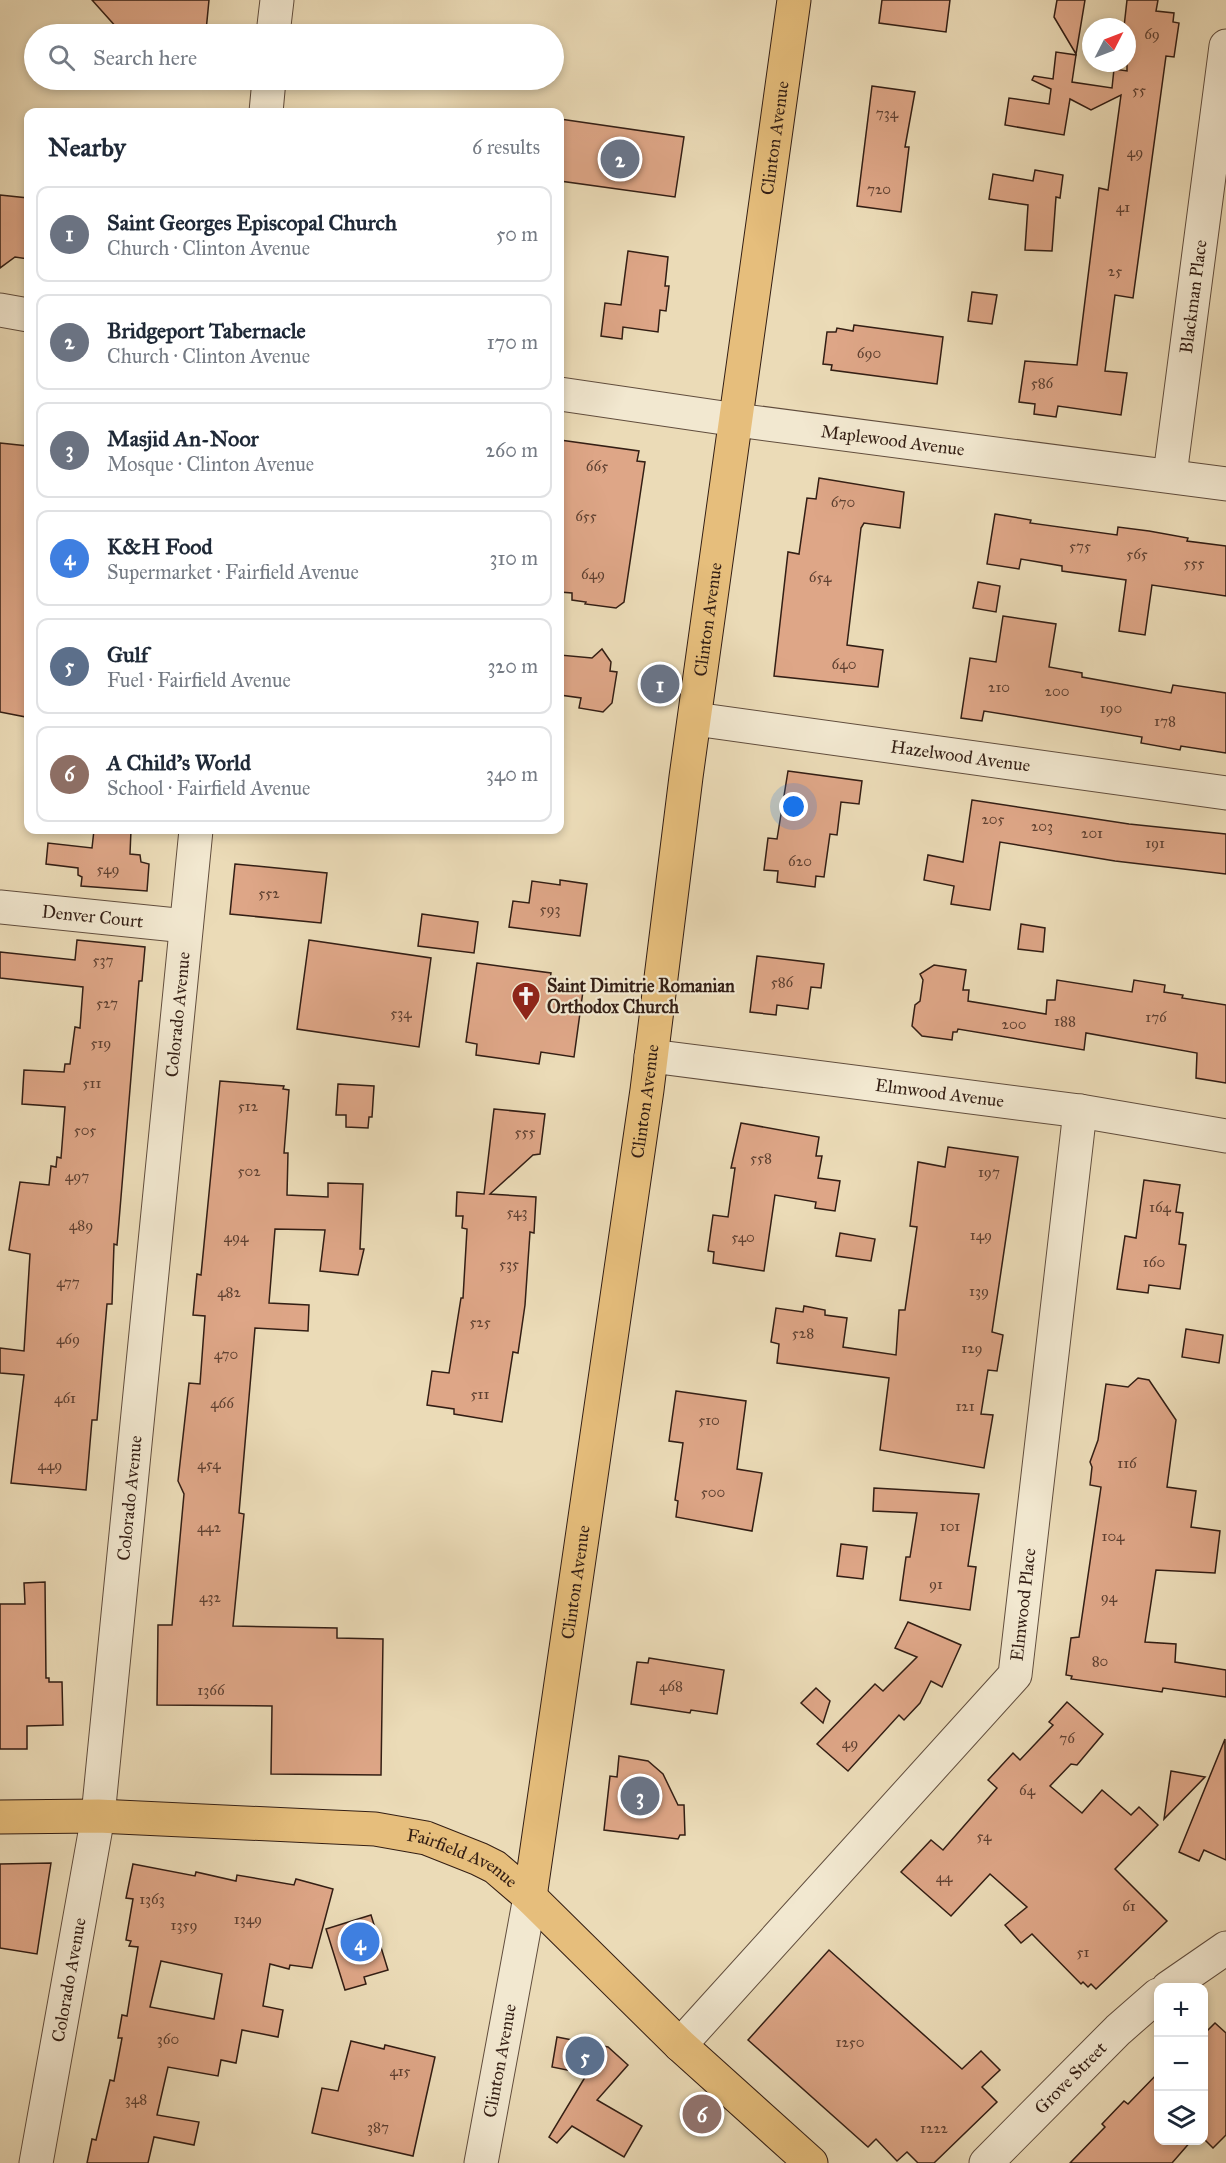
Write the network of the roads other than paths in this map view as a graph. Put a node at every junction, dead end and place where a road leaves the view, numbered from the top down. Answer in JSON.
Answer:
{"nodes":[{"id":1,"x":277,"y":0,"type":"edge"},
{"id":2,"x":795,"y":0,"type":"edge"},
{"id":3,"x":274,"y":24,"type":"edge"},
{"id":4,"x":1226,"y":46,"type":"edge"},
{"id":5,"x":268,"y":90,"type":"edge"},
{"id":6,"x":266,"y":108,"type":"edge"},
{"id":7,"x":0,"y":310,"type":"edge"},
{"id":8,"x":24,"y":314,"type":"edge"},
{"id":9,"x":564,"y":395,"type":"edge"},
{"id":10,"x":737,"y":420,"type":"junction"},
{"id":11,"x":1170,"y":475,"type":"junction"},
{"id":12,"x":1226,"y":484,"type":"edge"},
{"id":13,"x":695,"y":719,"type":"junction"},
{"id":14,"x":1226,"y":793,"type":"edge"},
{"id":15,"x":196,"y":834,"type":"edge"},
{"id":16,"x":0,"y":907,"type":"edge"},
{"id":17,"x":186,"y":926,"type":"junction"},
{"id":18,"x":651,"y":1056,"type":"junction"},
{"id":19,"x":1080,"y":1111,"type":"junction"},
{"id":20,"x":1226,"y":1136,"type":"edge"},
{"id":21,"x":98,"y":1816,"type":"junction"},
{"id":22,"x":0,"y":1817,"type":"edge"},
{"id":23,"x":530,"y":1897,"type":"junction"},
{"id":24,"x":1226,"y":1948,"type":"edge"},
{"id":25,"x":1175,"y":1983,"type":"edge"},
{"id":26,"x":1154,"y":1998,"type":"edge"},
{"id":27,"x":680,"y":2045,"type":"junction"},
{"id":28,"x":36,"y":2163,"type":"edge"},
{"id":29,"x":481,"y":2163,"type":"edge"},
{"id":30,"x":811,"y":2163,"type":"edge"},
{"id":31,"x":986,"y":2163,"type":"edge"}],
"edges":[{"from":1,"to":3,"type":"street"},
{"from":2,"to":10,"type":"main road","name":"Clinton Avenue"},
{"from":4,"to":11,"type":"street","name":"Blackman Place"},
{"from":5,"to":6,"type":"street"},
{"from":7,"to":8,"type":"street"},
{"from":9,"to":10,"type":"street","name":"Maplewood Avenue"},
{"from":10,"to":11,"type":"street","name":"Maplewood Avenue"},
{"from":10,"to":13,"type":"main road","name":"Clinton Avenue"},
{"from":11,"to":12,"type":"street","name":"Maplewood Avenue"},
{"from":13,"to":14,"type":"street","name":"Hazelwood Avenue"},
{"from":13,"to":18,"type":"main road","name":"Clinton Avenue"},
{"from":15,"to":17,"type":"street","name":"Colorado Avenue"},
{"from":16,"to":17,"type":"street","name":"Denver Court"},
{"from":17,"to":21,"type":"street","name":"Colorado Avenue"},
{"from":18,"to":19,"type":"street","name":"Elmwood Avenue"},
{"from":18,"to":23,"type":"main road","name":"Clinton Avenue"},
{"from":19,"to":20,"type":"street","name":"Elmwood Avenue"},
{"from":19,"to":27,"type":"street","name":"Elmwood Place"},
{"from":21,"to":22,"type":"main road","name":"Fairfield Avenue"},
{"from":21,"to":23,"type":"main road","name":"Fairfield Avenue"},
{"from":21,"to":28,"type":"street","name":"Colorado Avenue"},
{"from":23,"to":27,"type":"main road","name":"Fairfield Avenue"},
{"from":23,"to":29,"type":"street","name":"Clinton Avenue"},
{"from":24,"to":25,"type":"street"},
{"from":26,"to":31,"type":"street","name":"Grove Street"},
{"from":27,"to":30,"type":"main road","name":"Fairfield Avenue"}]}
